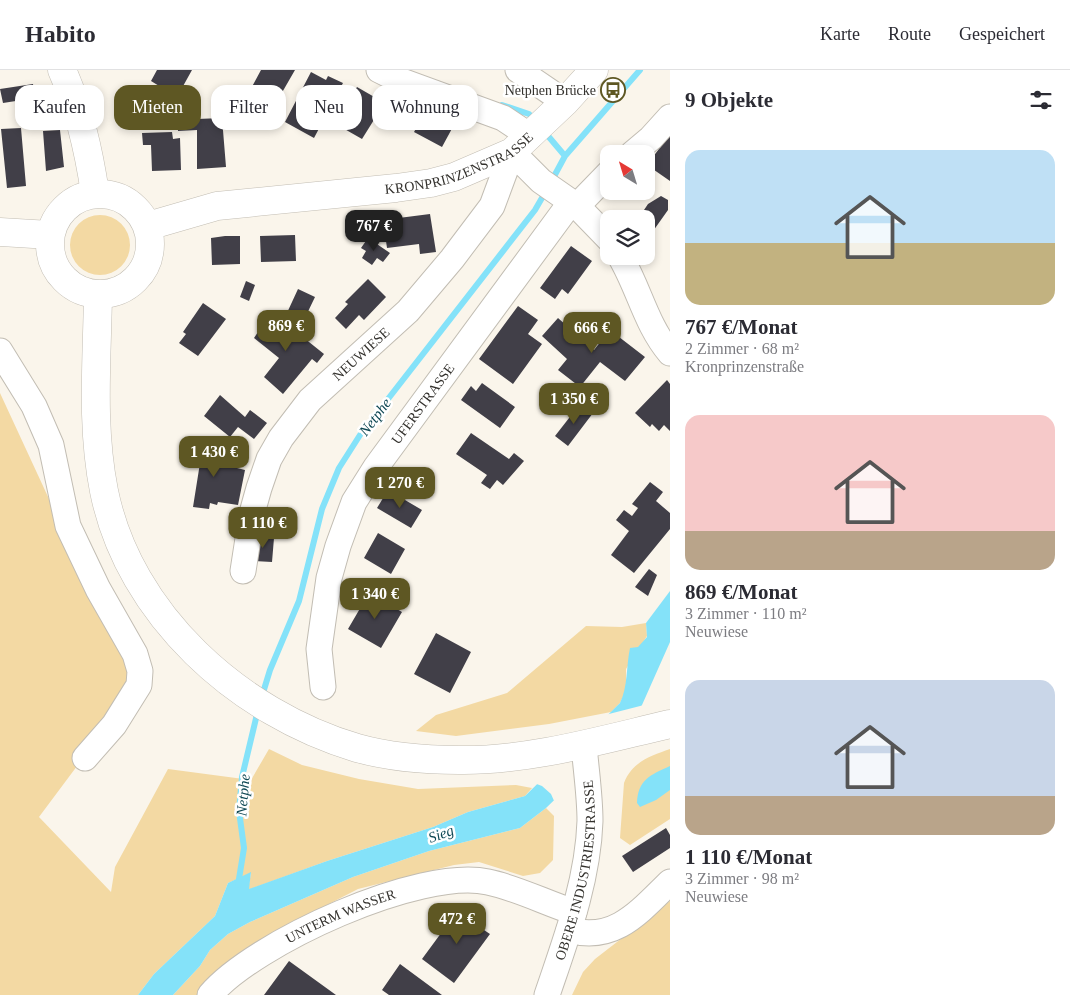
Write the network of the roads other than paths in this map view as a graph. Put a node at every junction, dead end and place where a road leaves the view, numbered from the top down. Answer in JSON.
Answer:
{"nodes":[{"id":1,"x":62,"y":70,"type":"edge"},
{"id":2,"x":379,"y":70,"type":"edge"},
{"id":3,"x":518,"y":70,"type":"edge"},
{"id":4,"x":594,"y":70,"type":"edge"},
{"id":5,"x":565,"y":102,"type":"junction"},
{"id":6,"x":670,"y":117,"type":"edge"},
{"id":7,"x":530,"y":135,"type":"junction"},
{"id":8,"x":643,"y":145,"type":"edge"},
{"id":9,"x":600,"y":177,"type":"edge"},
{"id":10,"x":95,"y":193,"type":"junction"},
{"id":11,"x":562,"y":196,"type":"junction"},
{"id":12,"x":148,"y":226,"type":"junction"},
{"id":13,"x":600,"y":231,"type":"edge"},
{"id":14,"x":0,"y":232,"type":"edge"},
{"id":15,"x":50,"y":235,"type":"junction"},
{"id":16,"x":624,"y":265,"type":"edge"},
{"id":17,"x":98,"y":295,"type":"junction"},
{"id":18,"x":0,"y":351,"type":"edge"},
{"id":19,"x":670,"y":353,"type":"edge"},
{"id":20,"x":243,"y":571,"type":"dead end"},
{"id":21,"x":323,"y":687,"type":"dead end"},
{"id":22,"x":670,"y":724,"type":"edge"},
{"id":23,"x":584,"y":745,"type":"junction"},
{"id":24,"x":85,"y":758,"type":"dead end"},
{"id":25,"x":670,"y":882,"type":"edge"},
{"id":26,"x":572,"y":921,"type":"junction"},
{"id":27,"x":210,"y":995,"type":"edge"},
{"id":28,"x":547,"y":995,"type":"edge"}],
"edges":[{"from":1,"to":10,"type":"main road"},
{"from":2,"to":7,"type":"street"},
{"from":3,"to":5,"type":"street"},
{"from":4,"to":5,"type":"main road","name":"KRONPRINZENSTRASSE"},
{"from":5,"to":7,"type":"main road","name":"KRONPRINZENSTRASSE"},
{"from":6,"to":8,"type":"street"},
{"from":7,"to":11,"type":"street"},
{"from":7,"to":12,"type":"main road","name":"KRONPRINZENSTRASSE"},
{"from":7,"to":20,"type":"street","name":"NEUWIESE"},
{"from":9,"to":11,"type":"street","name":"UFERSTRASSE"},
{"from":10,"to":12,"type":"main road"},
{"from":10,"to":15,"type":"main road"},
{"from":11,"to":13,"type":"street"},
{"from":11,"to":21,"type":"street","name":"UFERSTRASSE"},
{"from":12,"to":17,"type":"main road"},
{"from":14,"to":15,"type":"main road"},
{"from":15,"to":17,"type":"main road"},
{"from":16,"to":19,"type":"street"},
{"from":17,"to":23,"type":"main road"},
{"from":18,"to":24,"type":"street"},
{"from":22,"to":23,"type":"main road"},
{"from":23,"to":26,"type":"street","name":"OBERE INDUSTRIESTRASSE"},
{"from":25,"to":26,"type":"street","name":"UNTERM WASSER"},
{"from":26,"to":27,"type":"street","name":"UNTERM WASSER"},
{"from":26,"to":28,"type":"street","name":"OBERE INDUSTRIESTRASSE"}]}
